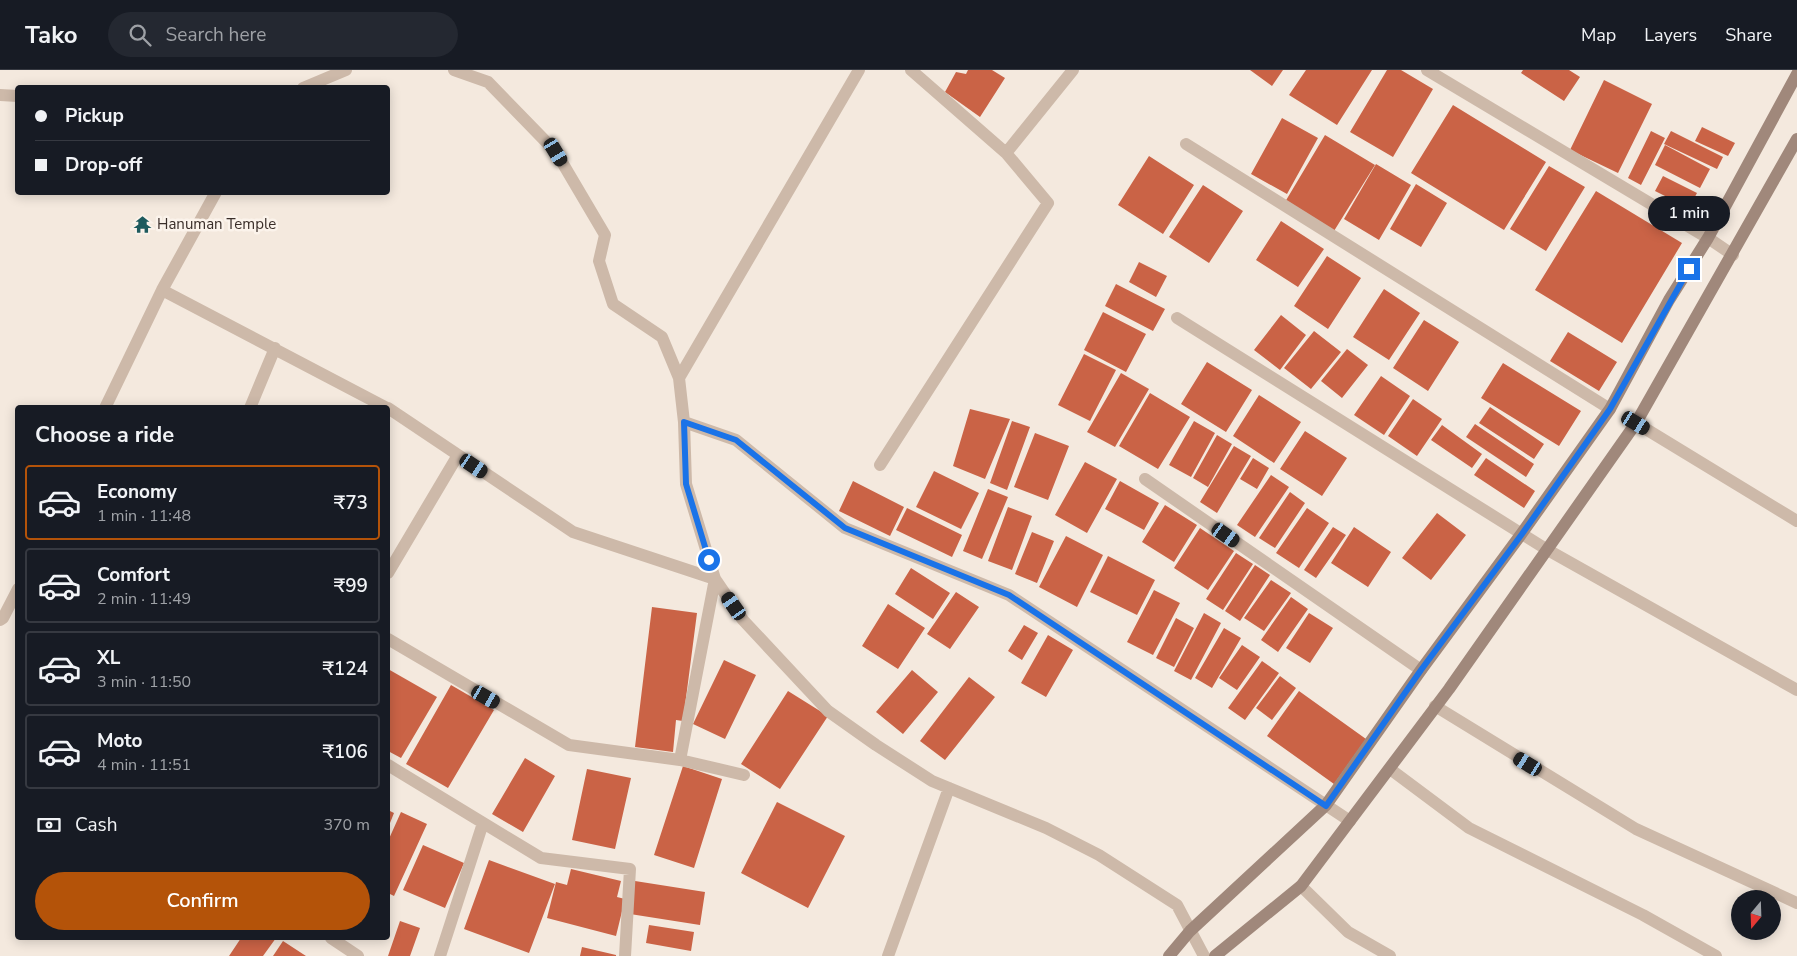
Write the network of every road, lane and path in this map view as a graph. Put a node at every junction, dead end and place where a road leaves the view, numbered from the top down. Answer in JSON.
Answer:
{"nodes":[{"id":1,"x":346,"y":70,"type":"edge"},
{"id":2,"x":454,"y":70,"type":"edge"},
{"id":3,"x":858,"y":70,"type":"edge"},
{"id":4,"x":911,"y":70,"type":"edge"},
{"id":5,"x":1073,"y":70,"type":"edge"},
{"id":6,"x":1426,"y":70,"type":"edge"},
{"id":7,"x":1797,"y":74,"type":"edge"},
{"id":8,"x":310,"y":85,"type":"edge"},
{"id":9,"x":0,"y":95,"type":"edge"},
{"id":10,"x":15,"y":96,"type":"edge"},
{"id":11,"x":1797,"y":139,"type":"edge"},
{"id":12,"x":1186,"y":144,"type":"dead end"},
{"id":13,"x":1006,"y":153,"type":"junction"},
{"id":14,"x":214,"y":195,"type":"edge"},
{"id":15,"x":1708,"y":238,"type":"junction"},
{"id":16,"x":1733,"y":255,"type":"junction"},
{"id":17,"x":162,"y":290,"type":"junction"},
{"id":18,"x":1177,"y":318,"type":"dead end"},
{"id":19,"x":274,"y":348,"type":"junction"},
{"id":20,"x":679,"y":378,"type":"junction"},
{"id":21,"x":106,"y":405,"type":"edge"},
{"id":22,"x":251,"y":405,"type":"edge"},
{"id":23,"x":381,"y":405,"type":"edge"},
{"id":24,"x":1610,"y":409,"type":"junction"},
{"id":25,"x":390,"y":410,"type":"edge"},
{"id":26,"x":684,"y":422,"type":"junction"},
{"id":27,"x":1636,"y":423,"type":"junction"},
{"id":28,"x":458,"y":455,"type":"junction"},
{"id":29,"x":880,"y":465,"type":"dead end"},
{"id":30,"x":1145,"y":479,"type":"dead end"},
{"id":31,"x":1797,"y":521,"type":"edge"},
{"id":32,"x":1522,"y":534,"type":"junction"},
{"id":33,"x":1546,"y":549,"type":"junction"},
{"id":34,"x":390,"y":570,"type":"edge"},
{"id":35,"x":715,"y":579,"type":"junction"},
{"id":36,"x":15,"y":595,"type":"edge"},
{"id":37,"x":0,"y":620,"type":"edge"},
{"id":38,"x":390,"y":640,"type":"edge"},
{"id":39,"x":1421,"y":670,"type":"junction"},
{"id":40,"x":1797,"y":690,"type":"edge"},
{"id":41,"x":1435,"y":706,"type":"junction"},
{"id":42,"x":680,"y":760,"type":"junction"},
{"id":43,"x":390,"y":766,"type":"edge"},
{"id":44,"x":1390,"y":769,"type":"junction"},
{"id":45,"x":744,"y":775,"type":"dead end"},
{"id":46,"x":949,"y":788,"type":"junction"},
{"id":47,"x":1326,"y":806,"type":"junction"},
{"id":48,"x":1350,"y":822,"type":"junction"},
{"id":49,"x":483,"y":823,"type":"junction"},
{"id":50,"x":1301,"y":886,"type":"junction"},
{"id":51,"x":1797,"y":903,"type":"edge"},
{"id":52,"x":1190,"y":931,"type":"junction"},
{"id":53,"x":334,"y":940,"type":"edge"},
{"id":54,"x":358,"y":956,"type":"edge"},
{"id":55,"x":440,"y":956,"type":"edge"},
{"id":56,"x":625,"y":956,"type":"edge"},
{"id":57,"x":888,"y":956,"type":"edge"},
{"id":58,"x":1169,"y":956,"type":"edge"},
{"id":59,"x":1204,"y":956,"type":"edge"},
{"id":60,"x":1215,"y":956,"type":"edge"},
{"id":61,"x":1390,"y":956,"type":"edge"},
{"id":62,"x":1716,"y":956,"type":"edge"}],
"edges":[{"from":1,"to":8,"type":"street"},
{"from":2,"to":20,"type":"street"},
{"from":3,"to":20,"type":"street"},
{"from":4,"to":13,"type":"street"},
{"from":5,"to":13,"type":"street"},
{"from":6,"to":15,"type":"street"},
{"from":7,"to":15,"type":"main road"},
{"from":9,"to":10,"type":"street"},
{"from":11,"to":16,"type":"main road"},
{"from":12,"to":24,"type":"street"},
{"from":13,"to":29,"type":"street"},
{"from":14,"to":17,"type":"street"},
{"from":15,"to":16,"type":"street"},
{"from":15,"to":24,"type":"main road"},
{"from":16,"to":27,"type":"main road"},
{"from":17,"to":19,"type":"street"},
{"from":17,"to":21,"type":"street"},
{"from":18,"to":32,"type":"street"},
{"from":19,"to":22,"type":"street"},
{"from":19,"to":23,"type":"street"},
{"from":20,"to":26,"type":"street"},
{"from":24,"to":32,"type":"main road"},
{"from":25,"to":28,"type":"street"},
{"from":26,"to":35,"type":"street"},
{"from":26,"to":47,"type":"street"},
{"from":27,"to":31,"type":"street"},
{"from":27,"to":33,"type":"main road"},
{"from":28,"to":34,"type":"street"},
{"from":28,"to":35,"type":"street"},
{"from":30,"to":39,"type":"street"},
{"from":32,"to":33,"type":"street"},
{"from":32,"to":39,"type":"main road"},
{"from":33,"to":40,"type":"street"},
{"from":33,"to":41,"type":"main road"},
{"from":35,"to":42,"type":"street"},
{"from":35,"to":46,"type":"street"},
{"from":36,"to":37,"type":"street"},
{"from":38,"to":42,"type":"street"},
{"from":39,"to":47,"type":"main road"},
{"from":41,"to":44,"type":"main road"},
{"from":41,"to":51,"type":"street"},
{"from":42,"to":45,"type":"street"},
{"from":43,"to":49,"type":"street"},
{"from":44,"to":48,"type":"main road"},
{"from":44,"to":62,"type":"street"},
{"from":46,"to":52,"type":"street"},
{"from":46,"to":57,"type":"street"},
{"from":47,"to":48,"type":"street"},
{"from":47,"to":52,"type":"main road"},
{"from":48,"to":50,"type":"main road"},
{"from":49,"to":55,"type":"street"},
{"from":49,"to":56,"type":"street"},
{"from":50,"to":60,"type":"main road"},
{"from":50,"to":61,"type":"street"},
{"from":52,"to":58,"type":"main road"},
{"from":52,"to":59,"type":"street"},
{"from":53,"to":54,"type":"street"}]}
